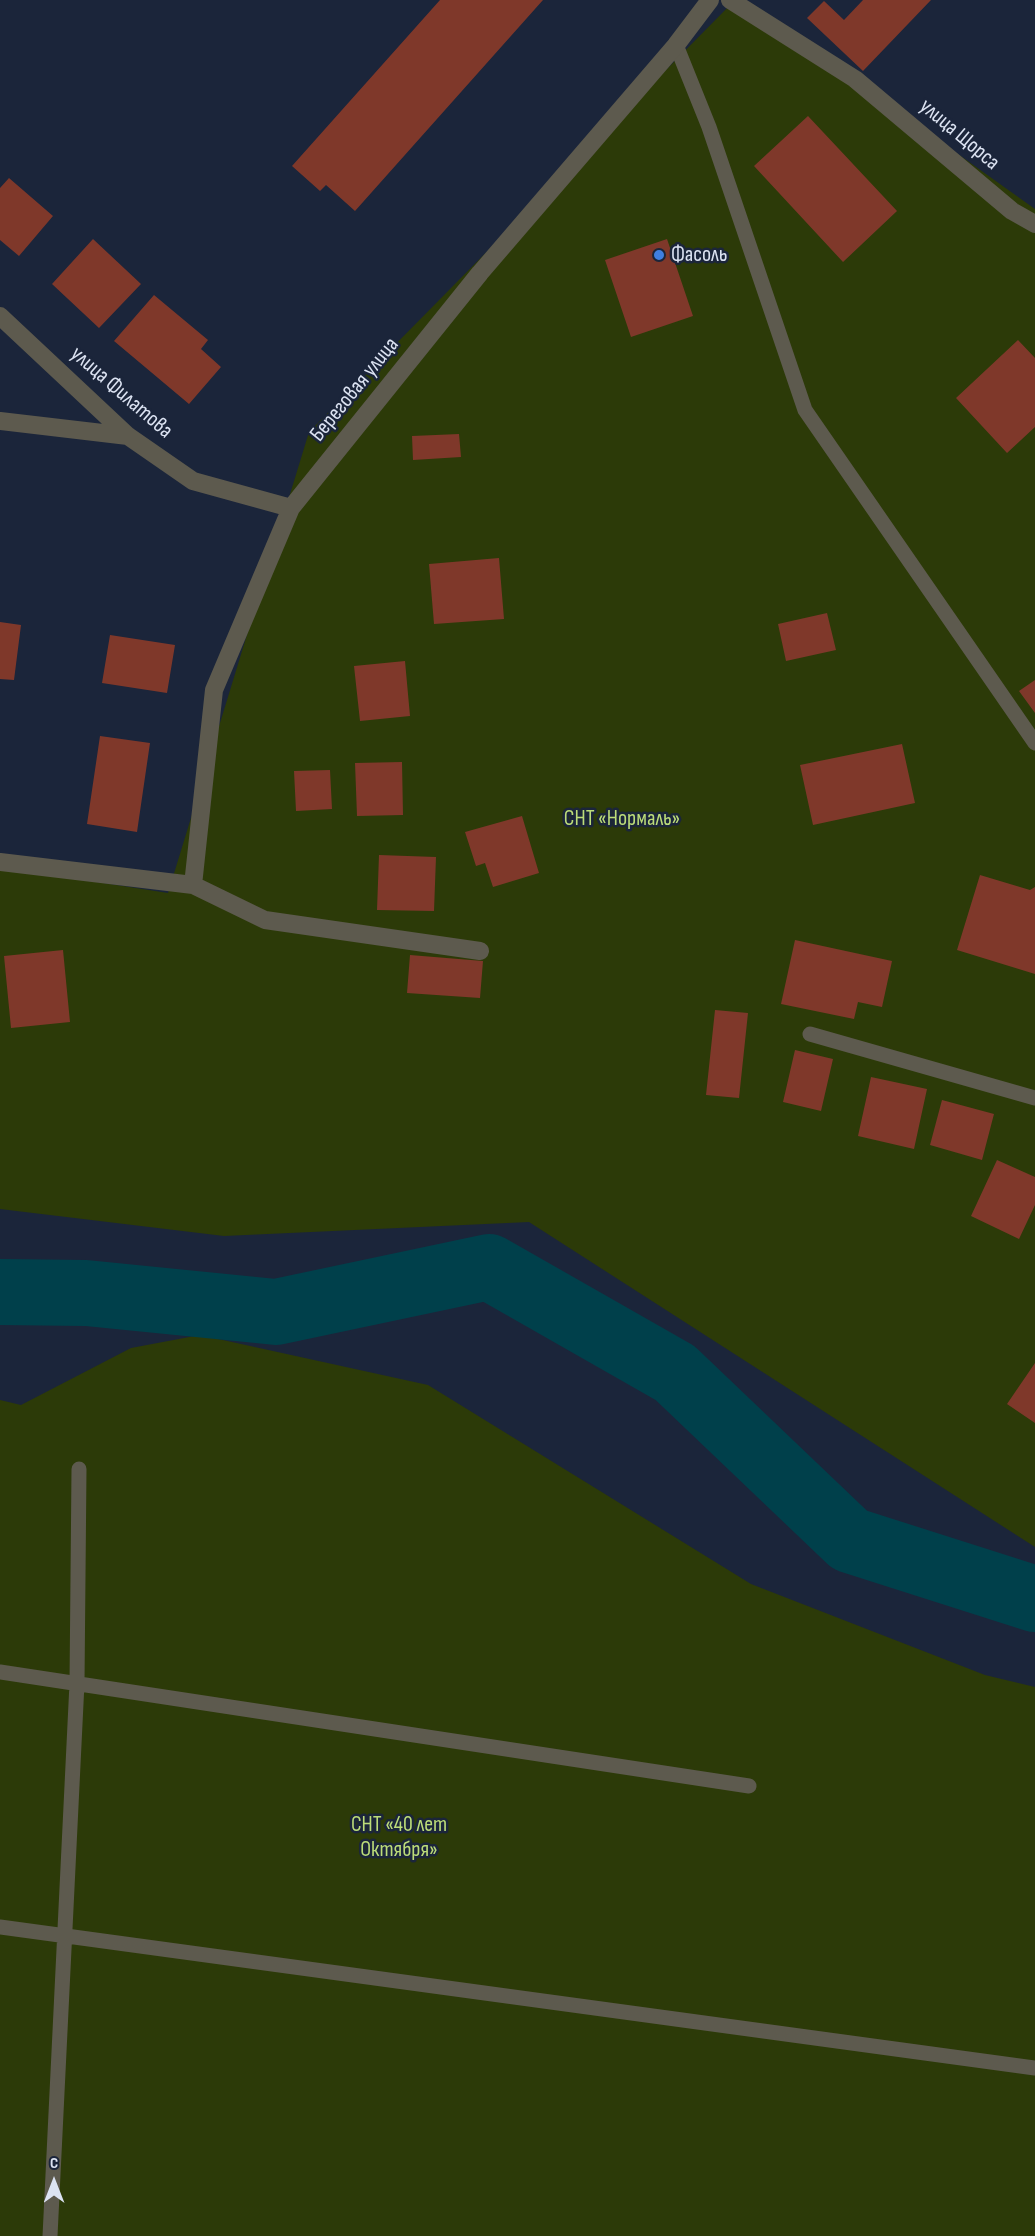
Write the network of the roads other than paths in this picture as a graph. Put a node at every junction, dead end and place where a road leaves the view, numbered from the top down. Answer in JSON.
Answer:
{"nodes":[{"id":1,"x":710,"y":0,"type":"edge"},
{"id":2,"x":730,"y":0,"type":"edge"},
{"id":3,"x":676,"y":45,"type":"junction"},
{"id":4,"x":1035,"y":224,"type":"edge"},
{"id":5,"x":0,"y":316,"type":"edge"},
{"id":6,"x":0,"y":420,"type":"edge"},
{"id":7,"x":128,"y":436,"type":"junction"},
{"id":8,"x":291,"y":508,"type":"junction"},
{"id":9,"x":1035,"y":743,"type":"edge"},
{"id":10,"x":0,"y":862,"type":"edge"},
{"id":11,"x":193,"y":885,"type":"junction"},
{"id":12,"x":480,"y":951,"type":"dead end"},
{"id":13,"x":810,"y":1034,"type":"dead end"},
{"id":14,"x":1035,"y":1098,"type":"edge"},
{"id":15,"x":79,"y":1469,"type":"dead end"},
{"id":16,"x":0,"y":1672,"type":"edge"},
{"id":17,"x":77,"y":1683,"type":"junction"},
{"id":18,"x":749,"y":1786,"type":"dead end"},
{"id":19,"x":0,"y":1927,"type":"edge"},
{"id":20,"x":66,"y":1935,"type":"junction"},
{"id":21,"x":1035,"y":2068,"type":"edge"},
{"id":22,"x":50,"y":2236,"type":"edge"}],
"edges":[{"from":1,"to":3,"type":"street","name":"Береговая улица"},
{"from":2,"to":4,"type":"street","name":"улица Щорса"},
{"from":3,"to":8,"type":"street","name":"Береговая улица"},
{"from":3,"to":9,"type":"lane"},
{"from":5,"to":7,"type":"street","name":"улица Филатова"},
{"from":6,"to":7,"type":"street"},
{"from":7,"to":8,"type":"street","name":"улица Филатова"},
{"from":8,"to":11,"type":"street","name":"Береговая улица"},
{"from":10,"to":11,"type":"street"},
{"from":11,"to":12,"type":"street"},
{"from":13,"to":14,"type":"lane"},
{"from":15,"to":17,"type":"lane"},
{"from":16,"to":17,"type":"lane"},
{"from":17,"to":18,"type":"lane"},
{"from":17,"to":20,"type":"lane"},
{"from":19,"to":20,"type":"lane"},
{"from":20,"to":21,"type":"lane"},
{"from":20,"to":22,"type":"lane"}]}
